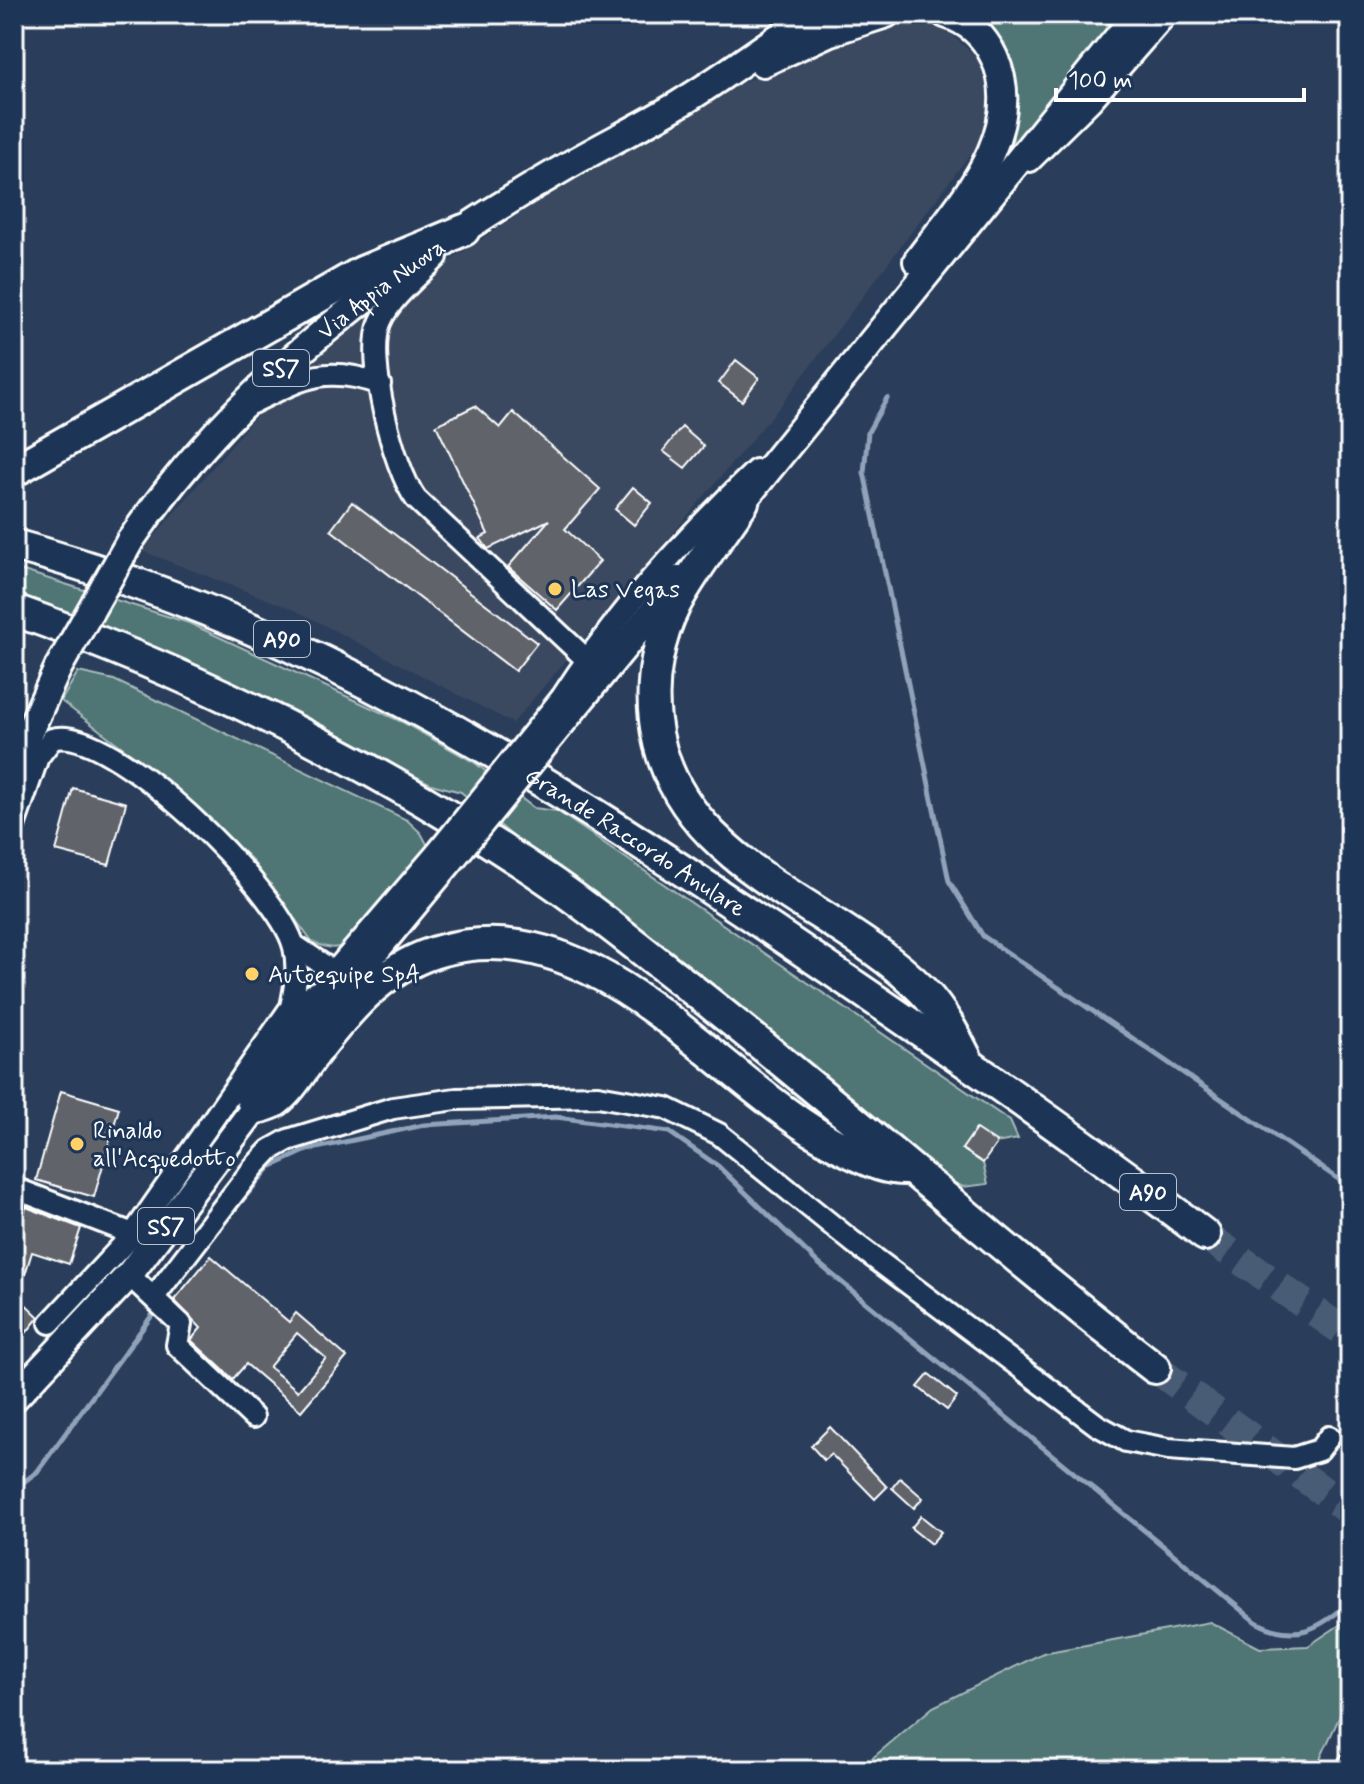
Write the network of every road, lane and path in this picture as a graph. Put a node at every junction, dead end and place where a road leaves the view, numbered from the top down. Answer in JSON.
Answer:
{"nodes":[{"id":1,"x":815,"y":14,"type":"edge"},
{"id":2,"x":886,"y":14,"type":"edge"},
{"id":3,"x":945,"y":14,"type":"edge"},
{"id":4,"x":1137,"y":14,"type":"edge"},
{"id":5,"x":1167,"y":14,"type":"edge"},
{"id":6,"x":680,"y":103,"type":"junction"},
{"id":7,"x":984,"y":205,"type":"junction"},
{"id":8,"x":464,"y":230,"type":"junction"},
{"id":9,"x":844,"y":375,"type":"junction"},
{"id":10,"x":380,"y":384,"type":"junction"},
{"id":11,"x":239,"y":409,"type":"junction"},
{"id":12,"x":804,"y":424,"type":"junction"},
{"id":13,"x":14,"y":471,"type":"edge"},
{"id":14,"x":743,"y":502,"type":"junction"},
{"id":15,"x":14,"y":545,"type":"edge"},
{"id":16,"x":14,"y":610,"type":"edge"},
{"id":17,"x":586,"y":659,"type":"junction"},
{"id":18,"x":568,"y":703,"type":"junction"},
{"id":19,"x":14,"y":765,"type":"edge"},
{"id":20,"x":14,"y":826,"type":"edge"},
{"id":21,"x":443,"y":857,"type":"junction"},
{"id":22,"x":294,"y":945,"type":"junction"},
{"id":23,"x":328,"y":980,"type":"junction"},
{"id":24,"x":291,"y":1007,"type":"junction"},
{"id":25,"x":969,"y":1064,"type":"junction"},
{"id":26,"x":254,"y":1109,"type":"junction"},
{"id":27,"x":212,"y":1164,"type":"junction"},
{"id":28,"x":911,"y":1169,"type":"junction"},
{"id":29,"x":14,"y":1188,"type":"edge"},
{"id":30,"x":133,"y":1234,"type":"junction"},
{"id":31,"x":1205,"y":1235,"type":"tunnel mouth"},
{"id":32,"x":129,"y":1275,"type":"junction"},
{"id":33,"x":154,"y":1297,"type":"junction"},
{"id":34,"x":50,"y":1323,"type":"dead end"},
{"id":35,"x":72,"y":1338,"type":"junction"},
{"id":36,"x":1155,"y":1368,"type":"tunnel mouth"},
{"id":37,"x":14,"y":1371,"type":"edge"},
{"id":38,"x":14,"y":1398,"type":"edge"},
{"id":39,"x":253,"y":1417,"type":"dead end"},
{"id":40,"x":1329,"y":1437,"type":"dead end"},
{"id":41,"x":1350,"y":1763,"type":"edge"},
{"id":42,"x":1347,"y":1770,"type":"edge"}],
"edges":[{"from":1,"to":6,"type":"main road","name":"Via Appia Nuova","number":"SS7"},
{"from":2,"to":6,"type":"main road"},
{"from":3,"to":9,"type":"main road"},
{"from":4,"to":7,"type":"main road","number":"SS7"},
{"from":5,"to":7,"type":"street"},
{"from":6,"to":8,"type":"main road","name":"Via Appia Nuova","number":"SS7"},
{"from":7,"to":9,"type":"main road","number":"SS7"},
{"from":8,"to":10,"type":"street"},
{"from":8,"to":11,"type":"main road","name":"Via Appia Nuova","number":"SS7"},
{"from":8,"to":13,"type":"highway"},
{"from":9,"to":12,"type":"main road","number":"SS7"},
{"from":10,"to":11,"type":"street"},
{"from":10,"to":17,"type":"street"},
{"from":11,"to":19,"type":"main road","name":"Via Appia Nuova","number":"SS7","bridge":true},
{"from":12,"to":14,"type":"main road","number":"SS7"},
{"from":12,"to":17,"type":"street"},
{"from":14,"to":18,"type":"main road","number":"SS7"},
{"from":14,"to":25,"type":"highway"},
{"from":15,"to":25,"type":"highway","name":"Grande Raccordo Anulare","number":"A90"},
{"from":16,"to":28,"type":"highway"},
{"from":17,"to":18,"type":"street"},
{"from":18,"to":21,"type":"main road","number":"SS7","bridge":true},
{"from":20,"to":22,"type":"street"},
{"from":21,"to":23,"type":"street"},
{"from":21,"to":26,"type":"main road","number":"SS7"},
{"from":22,"to":23,"type":"street"},
{"from":22,"to":24,"type":"street"},
{"from":23,"to":24,"type":"street"},
{"from":23,"to":27,"type":"street"},
{"from":24,"to":30,"type":"street"},
{"from":25,"to":31,"type":"highway","name":"Grande Raccordo Anulare","number":"A90"},
{"from":26,"to":27,"type":"main road","number":"SS7"},
{"from":26,"to":28,"type":"highway"},
{"from":27,"to":32,"type":"main road","number":"SS7"},
{"from":28,"to":36,"type":"highway"},
{"from":29,"to":30,"type":"street"},
{"from":30,"to":34,"type":"street"},
{"from":32,"to":33,"type":"street"},
{"from":32,"to":35,"type":"main road","number":"SS7"},
{"from":33,"to":39,"type":"street"},
{"from":33,"to":40,"type":"street"},
{"from":35,"to":37,"type":"main road"},
{"from":35,"to":38,"type":"main road","number":"SS7"},
{"from":41,"to":42,"type":"street"}]}
